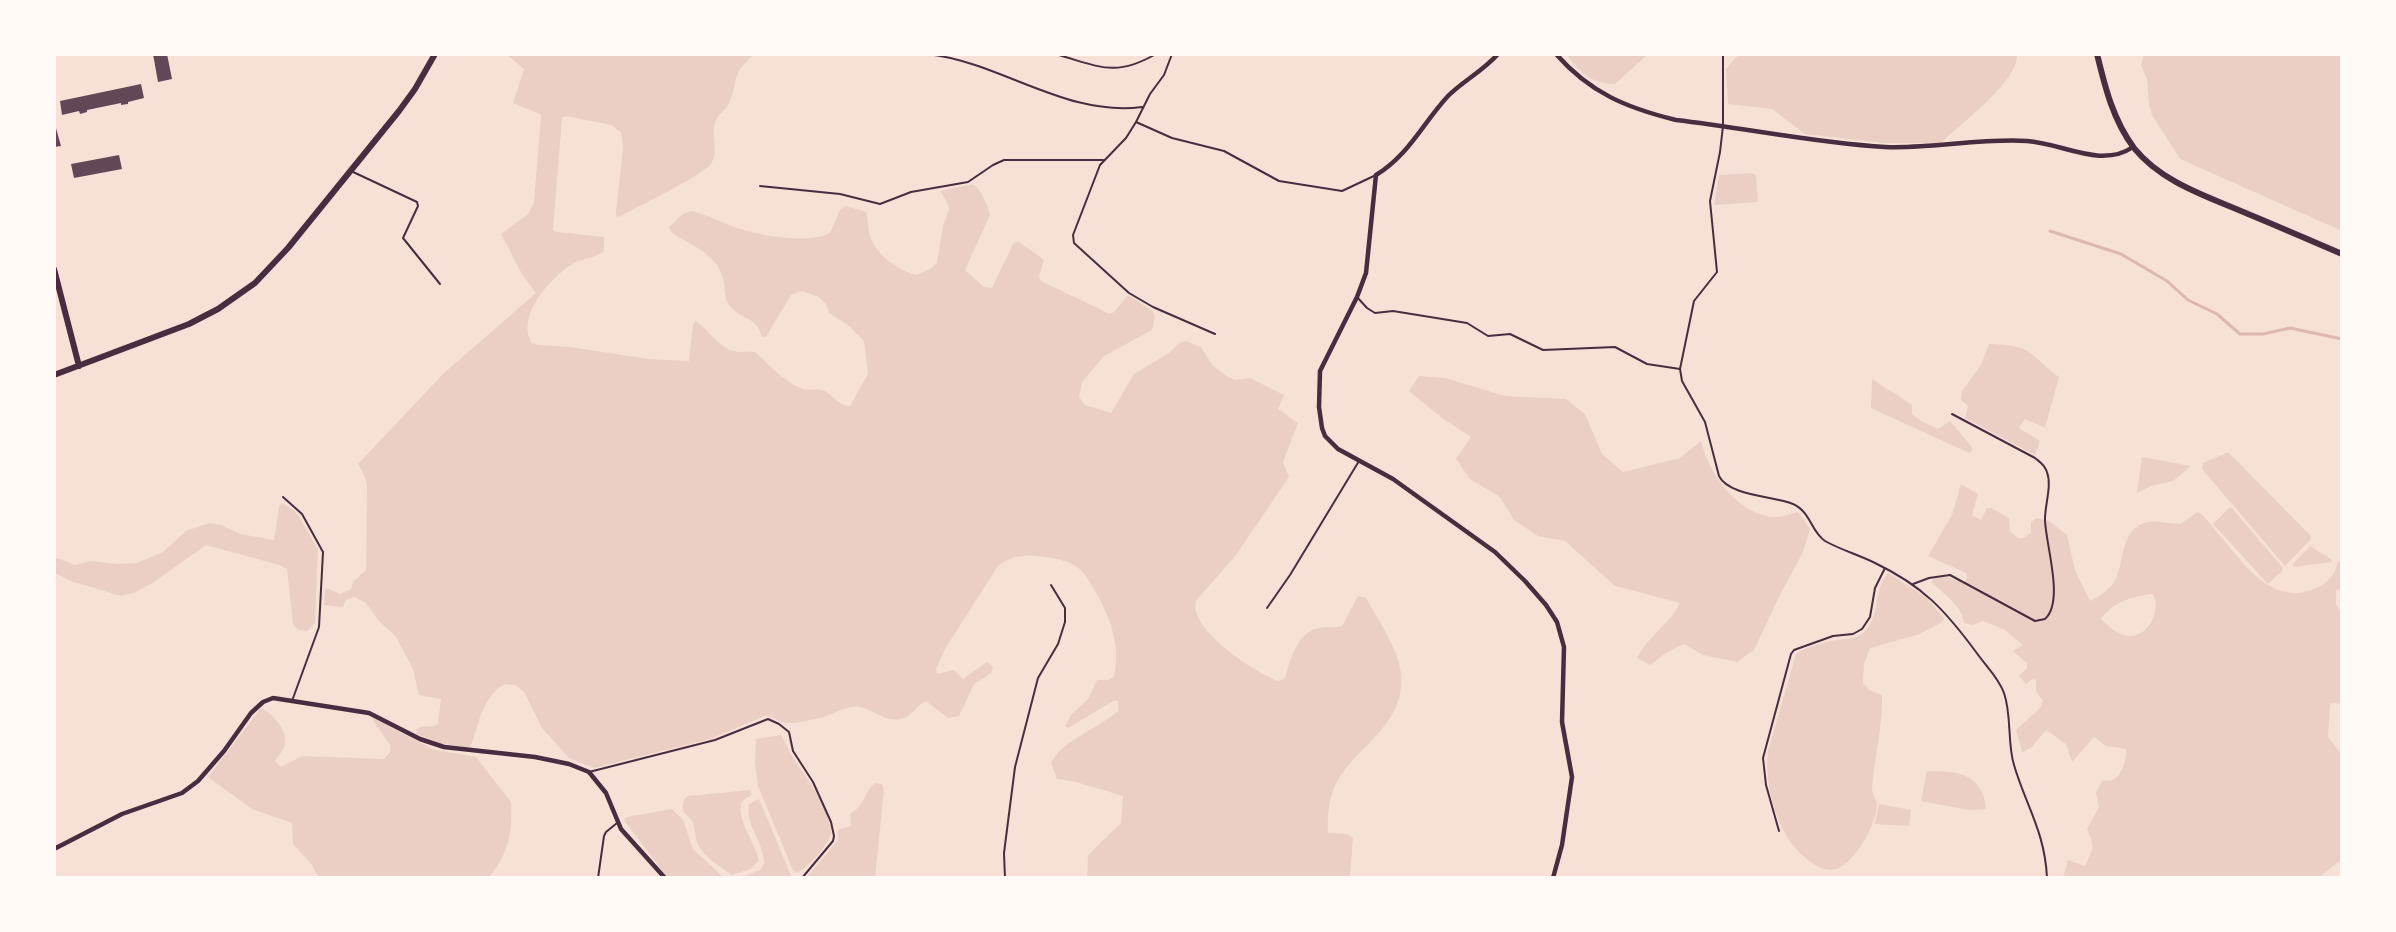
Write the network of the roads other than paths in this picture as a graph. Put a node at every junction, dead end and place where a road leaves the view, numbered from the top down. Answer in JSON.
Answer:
{"nodes":[{"id":1,"x":435,"y":54,"type":"edge"},
{"id":2,"x":927,"y":54,"type":"edge"},
{"id":3,"x":1055,"y":54,"type":"edge"},
{"id":4,"x":1156,"y":54,"type":"edge"},
{"id":5,"x":1172,"y":54,"type":"edge"},
{"id":6,"x":1498,"y":54,"type":"edge"},
{"id":7,"x":1556,"y":54,"type":"edge"},
{"id":8,"x":1723,"y":54,"type":"edge"},
{"id":9,"x":2097,"y":54,"type":"edge"},
{"id":10,"x":1142,"y":106,"type":"junction"},
{"id":11,"x":1136,"y":122,"type":"junction"},
{"id":12,"x":1723,"y":126,"type":"junction"},
{"id":13,"x":2133,"y":147,"type":"junction"},
{"id":14,"x":1103,"y":160,"type":"junction"},
{"id":15,"x":351,"y":171,"type":"junction"},
{"id":16,"x":1376,"y":175,"type":"junction"},
{"id":17,"x":760,"y":186,"type":"dead end"},
{"id":18,"x":2342,"y":254,"type":"edge"},
{"id":19,"x":54,"y":269,"type":"edge"},
{"id":20,"x":440,"y":284,"type":"dead end"},
{"id":21,"x":1357,"y":297,"type":"junction"},
{"id":22,"x":1215,"y":334,"type":"dead end"},
{"id":23,"x":79,"y":366,"type":"junction"},
{"id":24,"x":1680,"y":369,"type":"junction"},
{"id":25,"x":54,"y":375,"type":"edge"},
{"id":26,"x":1952,"y":414,"type":"dead end"},
{"id":27,"x":1359,"y":461,"type":"junction"},
{"id":28,"x":283,"y":497,"type":"dead end"},
{"id":29,"x":1885,"y":568,"type":"junction"},
{"id":30,"x":1912,"y":584,"type":"junction"},
{"id":31,"x":1051,"y":585,"type":"dead end"},
{"id":32,"x":1267,"y":608,"type":"dead end"},
{"id":33,"x":292,"y":701,"type":"junction"},
{"id":34,"x":589,"y":772,"type":"junction"},
{"id":35,"x":617,"y":823,"type":"junction"},
{"id":36,"x":1779,"y":831,"type":"dead end"},
{"id":37,"x":54,"y":849,"type":"edge"},
{"id":38,"x":598,"y":878,"type":"edge"},
{"id":39,"x":665,"y":878,"type":"edge"},
{"id":40,"x":802,"y":878,"type":"edge"},
{"id":41,"x":1005,"y":878,"type":"edge"},
{"id":42,"x":1553,"y":878,"type":"edge"},
{"id":43,"x":2047,"y":878,"type":"edge"}],
"edges":[{"from":1,"to":15,"type":"street"},
{"from":2,"to":10,"type":"lane"},
{"from":3,"to":4,"type":"lane"},
{"from":5,"to":10,"type":"lane"},
{"from":6,"to":16,"type":"street"},
{"from":7,"to":12,"type":"street"},
{"from":8,"to":12,"type":"lane"},
{"from":9,"to":13,"type":"street"},
{"from":10,"to":11,"type":"lane"},
{"from":11,"to":14,"type":"lane"},
{"from":11,"to":16,"type":"lane"},
{"from":12,"to":13,"type":"street"},
{"from":12,"to":24,"type":"lane"},
{"from":13,"to":18,"type":"street"},
{"from":14,"to":17,"type":"lane"},
{"from":14,"to":22,"type":"lane"},
{"from":15,"to":20,"type":"lane"},
{"from":15,"to":23,"type":"street"},
{"from":16,"to":21,"type":"street"},
{"from":19,"to":23,"type":"street"},
{"from":21,"to":24,"type":"lane"},
{"from":21,"to":27,"type":"street"},
{"from":23,"to":25,"type":"street"},
{"from":24,"to":29,"type":"lane"},
{"from":26,"to":30,"type":"lane"},
{"from":27,"to":32,"type":"lane"},
{"from":27,"to":42,"type":"street"},
{"from":28,"to":33,"type":"lane"},
{"from":29,"to":30,"type":"lane"},
{"from":29,"to":36,"type":"lane"},
{"from":30,"to":43,"type":"lane"},
{"from":31,"to":41,"type":"lane"},
{"from":33,"to":34,"type":"street"},
{"from":33,"to":37,"type":"street"},
{"from":34,"to":35,"type":"street"},
{"from":34,"to":40,"type":"lane"},
{"from":35,"to":38,"type":"lane"},
{"from":35,"to":39,"type":"street"}]}
